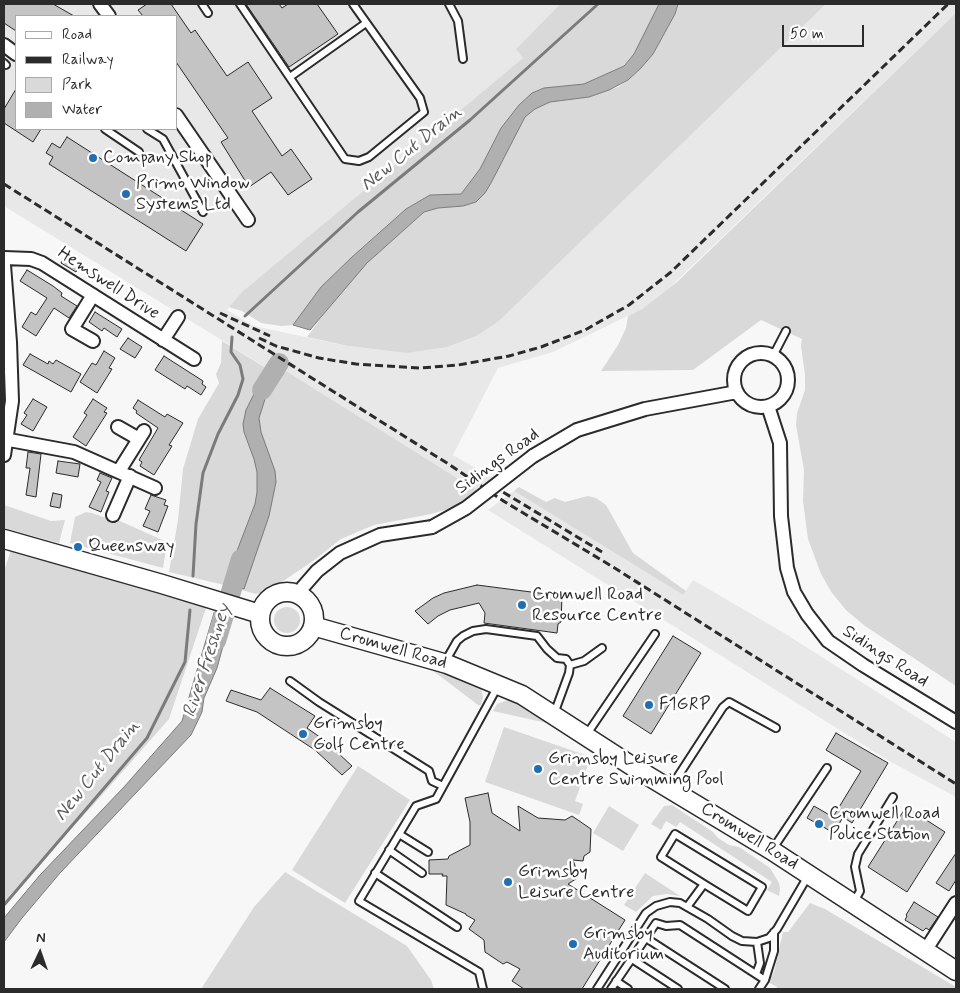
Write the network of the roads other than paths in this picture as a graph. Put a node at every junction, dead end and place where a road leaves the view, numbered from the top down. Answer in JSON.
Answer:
{"nodes":[{"id":1,"x":100,"y":4,"type":"edge"},
{"id":2,"x":202,"y":4,"type":"edge"},
{"id":3,"x":240,"y":4,"type":"edge"},
{"id":4,"x":353,"y":4,"type":"edge"},
{"id":5,"x":449,"y":4,"type":"edge"},
{"id":6,"x":208,"y":13,"type":"dead end"},
{"id":7,"x":108,"y":15,"type":"edge"},
{"id":8,"x":366,"y":23,"type":"junction"},
{"id":9,"x":4,"y":46,"type":"edge"},
{"id":10,"x":15,"y":53,"type":"edge"},
{"id":11,"x":463,"y":59,"type":"dead end"},
{"id":12,"x":290,"y":77,"type":"junction"},
{"id":13,"x":178,"y":118,"type":"edge"},
{"id":14,"x":106,"y":130,"type":"edge"},
{"id":15,"x":149,"y":130,"type":"edge"},
{"id":16,"x":139,"y":152,"type":"dead end"},
{"id":17,"x":203,"y":212,"type":"dead end"},
{"id":18,"x":248,"y":220,"type":"dead end"},
{"id":19,"x":4,"y":258,"type":"edge"},
{"id":20,"x":4,"y":265,"type":"edge"},
{"id":21,"x":93,"y":295,"type":"junction"},
{"id":22,"x":178,"y":317,"type":"dead end"},
{"id":23,"x":786,"y":331,"type":"dead end"},
{"id":24,"x":163,"y":340,"type":"junction"},
{"id":25,"x":93,"y":341,"type":"dead end"},
{"id":26,"x":773,"y":356,"type":"junction"},
{"id":27,"x":194,"y":359,"type":"dead end"},
{"id":28,"x":737,"y":392,"type":"junction"},
{"id":29,"x":768,"y":406,"type":"junction"},
{"id":30,"x":118,"y":428,"type":"dead end"},
{"id":31,"x":5,"y":439,"type":"edge"},
{"id":32,"x":4,"y":455,"type":"edge"},
{"id":33,"x":125,"y":473,"type":"junction"},
{"id":34,"x":156,"y":488,"type":"dead end"},
{"id":35,"x":113,"y":514,"type":"dead end"},
{"id":36,"x":4,"y":539,"type":"edge"},
{"id":37,"x":299,"y":595,"type":"junction"},
{"id":38,"x":260,"y":614,"type":"junction"},
{"id":39,"x":314,"y":626,"type":"junction"},
{"id":40,"x":655,"y":634,"type":"dead end"},
{"id":41,"x":602,"y":648,"type":"dead end"},
{"id":42,"x":444,"y":663,"type":"junction"},
{"id":43,"x":570,"y":665,"type":"junction"},
{"id":44,"x":290,"y":681,"type":"dead end"},
{"id":45,"x":498,"y":685,"type":"junction"},
{"id":46,"x":553,"y":715,"type":"junction"},
{"id":47,"x":956,"y":722,"type":"edge"},
{"id":48,"x":776,"y":728,"type":"dead end"},
{"id":49,"x":586,"y":735,"type":"junction"},
{"id":50,"x":827,"y":768,"type":"dead end"},
{"id":51,"x":443,"y":786,"type":"junction"},
{"id":52,"x":670,"y":788,"type":"junction"},
{"id":53,"x":893,"y":797,"type":"dead end"},
{"id":54,"x":399,"y":834,"type":"junction"},
{"id":55,"x":389,"y":850,"type":"junction"},
{"id":56,"x":771,"y":850,"type":"junction"},
{"id":57,"x":428,"y":852,"type":"dead end"},
{"id":58,"x":422,"y":873,"type":"dead end"},
{"id":59,"x":375,"y":874,"type":"junction"},
{"id":60,"x":809,"y":875,"type":"junction"},
{"id":61,"x":704,"y":884,"type":"junction"},
{"id":62,"x":854,"y":903,"type":"junction"},
{"id":63,"x":956,"y":903,"type":"edge"},
{"id":64,"x":687,"y":907,"type":"junction"},
{"id":65,"x":457,"y":927,"type":"dead end"},
{"id":66,"x":774,"y":932,"type":"junction"},
{"id":67,"x":646,"y":938,"type":"junction"},
{"id":68,"x":756,"y":942,"type":"junction"},
{"id":69,"x":925,"y":951,"type":"junction"},
{"id":70,"x":632,"y":959,"type":"junction"},
{"id":71,"x":956,"y":971,"type":"edge"},
{"id":72,"x":756,"y":974,"type":"junction"},
{"id":73,"x":765,"y":980,"type":"junction"},
{"id":74,"x":616,"y":981,"type":"junction"},
{"id":75,"x":484,"y":989,"type":"edge"},
{"id":76,"x":597,"y":989,"type":"edge"},
{"id":77,"x":611,"y":989,"type":"edge"},
{"id":78,"x":628,"y":989,"type":"edge"},
{"id":79,"x":678,"y":989,"type":"edge"},
{"id":80,"x":725,"y":989,"type":"edge"},
{"id":81,"x":759,"y":989,"type":"edge"}],
"edges":[{"from":1,"to":7,"type":"street"},
{"from":2,"to":6,"type":"lane"},
{"from":3,"to":12,"type":"lane"},
{"from":4,"to":8,"type":"lane"},
{"from":5,"to":11,"type":"lane"},
{"from":8,"to":12,"type":"lane"},
{"from":8,"to":12,"type":"lane"},
{"from":9,"to":10,"type":"street"},
{"from":13,"to":18,"type":"street"},
{"from":14,"to":16,"type":"lane"},
{"from":15,"to":17,"type":"lane"},
{"from":19,"to":21,"type":"street","name":"Hemswell Drive"},
{"from":20,"to":31,"type":"street"},
{"from":21,"to":24,"type":"street","name":"Hemswell Drive"},
{"from":21,"to":25,"type":"street"},
{"from":22,"to":24,"type":"street","name":"Hemswell Drive"},
{"from":23,"to":26,"type":"lane"},
{"from":24,"to":27,"type":"street","name":"Hemswell Drive"},
{"from":26,"to":28,"type":"street"},
{"from":26,"to":29,"type":"street"},
{"from":28,"to":29,"type":"street"},
{"from":28,"to":37,"type":"street","name":"Sidings Road","bridge":true},
{"from":29,"to":47,"type":"street","name":"Sidings Road"},
{"from":30,"to":33,"type":"street"},
{"from":31,"to":32,"type":"street"},
{"from":31,"to":33,"type":"street"},
{"from":33,"to":34,"type":"street"},
{"from":33,"to":35,"type":"street"},
{"from":36,"to":38,"type":"street"},
{"from":37,"to":38,"type":"street"},
{"from":37,"to":39,"type":"street"},
{"from":38,"to":39,"type":"street"},
{"from":39,"to":42,"type":"street","name":"Cromwell Road"},
{"from":40,"to":49,"type":"lane"},
{"from":41,"to":43,"type":"lane"},
{"from":42,"to":43,"type":"lane"},
{"from":42,"to":45,"type":"street","name":"Cromwell Road"},
{"from":43,"to":46,"type":"lane"},
{"from":44,"to":51,"type":"lane"},
{"from":45,"to":46,"type":"street","name":"Cromwell Road"},
{"from":45,"to":51,"type":"lane"},
{"from":46,"to":49,"type":"street","name":"Cromwell Road"},
{"from":48,"to":52,"type":"lane"},
{"from":49,"to":52,"type":"street","name":"Cromwell Road"},
{"from":50,"to":56,"type":"lane"},
{"from":51,"to":54,"type":"lane"},
{"from":52,"to":56,"type":"street","name":"Cromwell Road"},
{"from":53,"to":62,"type":"lane"},
{"from":54,"to":55,"type":"lane"},
{"from":54,"to":57,"type":"lane"},
{"from":55,"to":58,"type":"lane"},
{"from":55,"to":59,"type":"lane"},
{"from":56,"to":60,"type":"street","name":"Cromwell Road"},
{"from":59,"to":65,"type":"lane"},
{"from":59,"to":75,"type":"lane"},
{"from":60,"to":62,"type":"street","name":"Cromwell Road"},
{"from":60,"to":66,"type":"lane"},
{"from":61,"to":61,"type":"lane"},
{"from":61,"to":64,"type":"lane"},
{"from":62,"to":69,"type":"street","name":"Cromwell Road"},
{"from":63,"to":69,"type":"street"},
{"from":64,"to":68,"type":"lane"},
{"from":64,"to":76,"type":"lane"},
{"from":66,"to":68,"type":"lane"},
{"from":66,"to":73,"type":"lane"},
{"from":67,"to":70,"type":"lane"},
{"from":67,"to":72,"type":"lane"},
{"from":67,"to":80,"type":"lane"},
{"from":68,"to":72,"type":"lane"},
{"from":69,"to":71,"type":"street","name":"Cromwell Road"},
{"from":70,"to":74,"type":"lane"},
{"from":70,"to":79,"type":"lane"},
{"from":72,"to":73,"type":"lane"},
{"from":73,"to":81,"type":"lane"},
{"from":74,"to":77,"type":"lane"},
{"from":74,"to":78,"type":"lane"}]}
